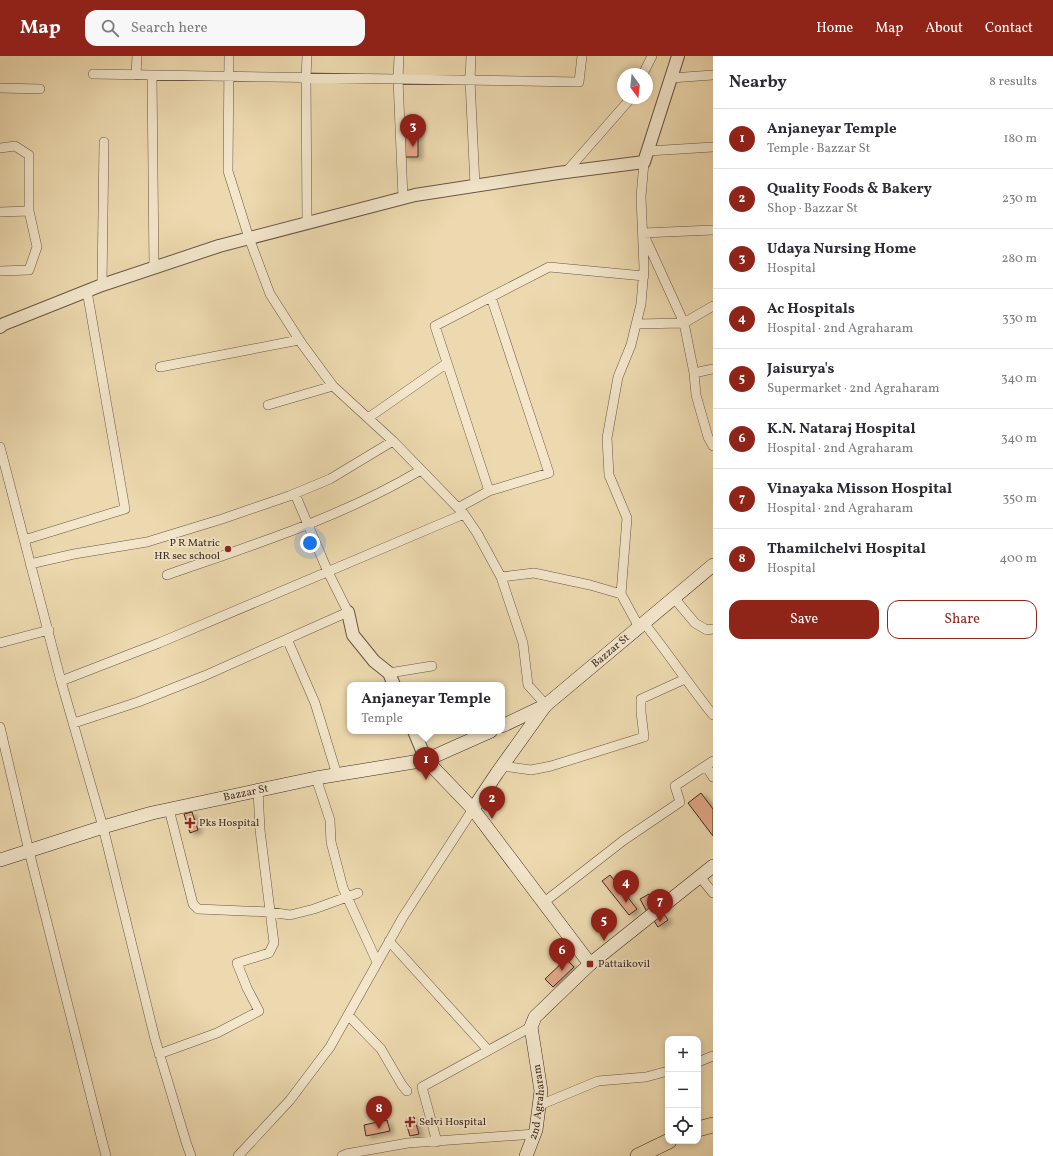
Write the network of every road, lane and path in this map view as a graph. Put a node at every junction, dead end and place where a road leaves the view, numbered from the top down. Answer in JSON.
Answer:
{"nodes":[{"id":1,"x":137,"y":56,"type":"edge"},
{"id":2,"x":229,"y":56,"type":"edge"},
{"id":3,"x":307,"y":56,"type":"edge"},
{"id":4,"x":399,"y":56,"type":"edge"},
{"id":5,"x":470,"y":56,"type":"edge"},
{"id":6,"x":582,"y":56,"type":"edge"},
{"id":7,"x":652,"y":56,"type":"edge"},
{"id":8,"x":678,"y":56,"type":"edge"},
{"id":9,"x":646,"y":68,"type":"edge"},
{"id":10,"x":93,"y":74,"type":"dead end"},
{"id":11,"x":136,"y":75,"type":"junction"},
{"id":12,"x":152,"y":75,"type":"junction"},
{"id":13,"x":713,"y":75,"type":"edge"},
{"id":14,"x":229,"y":76,"type":"junction"},
{"id":15,"x":306,"y":77,"type":"junction"},
{"id":16,"x":671,"y":78,"type":"junction"},
{"id":17,"x":398,"y":79,"type":"junction"},
{"id":18,"x":470,"y":80,"type":"junction"},
{"id":19,"x":0,"y":88,"type":"edge"},
{"id":20,"x":40,"y":89,"type":"dead end"},
{"id":21,"x":626,"y":104,"type":"edge"},
{"id":22,"x":104,"y":142,"type":"dead end"},
{"id":23,"x":713,"y":147,"type":"edge"},
{"id":24,"x":0,"y":148,"type":"edge"},
{"id":25,"x":646,"y":157,"type":"junction"},
{"id":26,"x":567,"y":172,"type":"junction"},
{"id":27,"x":474,"y":186,"type":"junction"},
{"id":28,"x":403,"y":198,"type":"junction"},
{"id":29,"x":0,"y":212,"type":"edge"},
{"id":30,"x":29,"y":212,"type":"junction"},
{"id":31,"x":307,"y":223,"type":"junction"},
{"id":32,"x":713,"y":230,"type":"edge"},
{"id":33,"x":643,"y":233,"type":"junction"},
{"id":34,"x":249,"y":238,"type":"junction"},
{"id":35,"x":154,"y":268,"type":"junction"},
{"id":36,"x":0,"y":271,"type":"edge"},
{"id":37,"x":644,"y":276,"type":"junction"},
{"id":38,"x":102,"y":285,"type":"junction"},
{"id":39,"x":88,"y":291,"type":"junction"},
{"id":40,"x":491,"y":297,"type":"junction"},
{"id":41,"x":713,"y":306,"type":"edge"},
{"id":42,"x":684,"y":323,"type":"junction"},
{"id":43,"x":636,"y":324,"type":"junction"},
{"id":44,"x":0,"y":327,"type":"edge"},
{"id":45,"x":299,"y":340,"type":"junction"},
{"id":46,"x":448,"y":363,"type":"junction"},
{"id":47,"x":160,"y":367,"type":"dead end"},
{"id":48,"x":713,"y":369,"type":"edge"},
{"id":49,"x":694,"y":373,"type":"junction"},
{"id":50,"x":333,"y":386,"type":"junction"},
{"id":51,"x":268,"y":405,"type":"dead end"},
{"id":52,"x":368,"y":418,"type":"junction"},
{"id":53,"x":393,"y":441,"type":"junction"},
{"id":54,"x":713,"y":446,"type":"edge"},
{"id":55,"x":0,"y":447,"type":"edge"},
{"id":56,"x":421,"y":470,"type":"junction"},
{"id":57,"x":489,"y":491,"type":"junction"},
{"id":58,"x":295,"y":494,"type":"junction"},
{"id":59,"x":461,"y":511,"type":"junction"},
{"id":60,"x":308,"y":524,"type":"junction"},
{"id":61,"x":24,"y":540,"type":"junction"},
{"id":62,"x":30,"y":564,"type":"junction"},
{"id":63,"x":713,"y":565,"type":"edge"},
{"id":64,"x":328,"y":572,"type":"junction"},
{"id":65,"x":167,"y":575,"type":"dead end"},
{"id":66,"x":501,"y":577,"type":"junction"},
{"id":67,"x":621,"y":594,"type":"junction"},
{"id":68,"x":674,"y":598,"type":"junction"},
{"id":69,"x":348,"y":612,"type":"junction"},
{"id":70,"x":642,"y":625,"type":"junction"},
{"id":71,"x":713,"y":629,"type":"edge"},
{"id":72,"x":49,"y":630,"type":"junction"},
{"id":73,"x":287,"y":639,"type":"junction"},
{"id":74,"x":0,"y":643,"type":"edge"},
{"id":75,"x":432,"y":666,"type":"dead end"},
{"id":76,"x":389,"y":673,"type":"junction"},
{"id":77,"x":685,"y":679,"type":"junction"},
{"id":78,"x":61,"y":681,"type":"junction"},
{"id":79,"x":393,"y":682,"type":"edge"},
{"id":80,"x":546,"y":705,"type":"junction"},
{"id":81,"x":713,"y":715,"type":"edge"},
{"id":82,"x":74,"y":723,"type":"junction"},
{"id":83,"x":505,"y":725,"type":"edge"},
{"id":84,"x":0,"y":727,"type":"edge"},
{"id":85,"x":415,"y":734,"type":"edge"},
{"id":86,"x":484,"y":734,"type":"edge"},
{"id":87,"x":426,"y":760,"type":"junction"},
{"id":88,"x":709,"y":764,"type":"edge"},
{"id":89,"x":502,"y":766,"type":"junction"},
{"id":90,"x":337,"y":775,"type":"junction"},
{"id":91,"x":713,"y":777,"type":"edge"},
{"id":92,"x":316,"y":778,"type":"junction"},
{"id":93,"x":258,"y":790,"type":"junction"},
{"id":94,"x":169,"y":809,"type":"junction"},
{"id":95,"x":473,"y":809,"type":"junction"},
{"id":96,"x":103,"y":827,"type":"junction"},
{"id":97,"x":29,"y":851,"type":"junction"},
{"id":98,"x":0,"y":860,"type":"edge"},
{"id":99,"x":713,"y":866,"type":"edge"},
{"id":100,"x":700,"y":877,"type":"junction"},
{"id":101,"x":713,"y":892,"type":"edge"},
{"id":102,"x":358,"y":893,"type":"dead end"},
{"id":103,"x":347,"y":897,"type":"junction"},
{"id":104,"x":543,"y":903,"type":"junction"},
{"id":105,"x":270,"y":912,"type":"junction"},
{"id":106,"x":388,"y":941,"type":"junction"},
{"id":107,"x":377,"y":962,"type":"junction"},
{"id":108,"x":590,"y":964,"type":"junction"},
{"id":109,"x":348,"y":1016,"type":"junction"},
{"id":110,"x":531,"y":1026,"type":"junction"},
{"id":111,"x":488,"y":1050,"type":"junction"},
{"id":112,"x":159,"y":1054,"type":"junction"},
{"id":113,"x":713,"y":1056,"type":"edge"},
{"id":114,"x":701,"y":1061,"type":"edge"},
{"id":115,"x":665,"y":1073,"type":"edge"},
{"id":116,"x":407,"y":1091,"type":"dead end"},
{"id":117,"x":540,"y":1105,"type":"junction"},
{"id":118,"x":713,"y":1120,"type":"edge"},
{"id":119,"x":701,"y":1124,"type":"edge"},
{"id":120,"x":713,"y":1125,"type":"edge"},
{"id":121,"x":701,"y":1128,"type":"edge"},
{"id":122,"x":535,"y":1134,"type":"junction"},
{"id":123,"x":665,"y":1138,"type":"edge"},
{"id":124,"x":437,"y":1142,"type":"junction"},
{"id":125,"x":665,"y":1143,"type":"edge"},
{"id":126,"x":106,"y":1156,"type":"edge"},
{"id":127,"x":192,"y":1156,"type":"edge"},
{"id":128,"x":238,"y":1156,"type":"edge"},
{"id":129,"x":342,"y":1156,"type":"edge"},
{"id":130,"x":526,"y":1156,"type":"edge"},
{"id":131,"x":631,"y":1156,"type":"edge"},
{"id":132,"x":638,"y":1156,"type":"edge"}],
"edges":[{"from":1,"to":11,"type":"street"},
{"from":2,"to":14,"type":"street"},
{"from":3,"to":15,"type":"street"},
{"from":4,"to":17,"type":"street"},
{"from":5,"to":18,"type":"street"},
{"from":6,"to":18,"type":"street"},
{"from":7,"to":9,"type":"street"},
{"from":8,"to":16,"type":"street"},
{"from":10,"to":11,"type":"street"},
{"from":11,"to":12,"type":"street"},
{"from":12,"to":14,"type":"street"},
{"from":12,"to":35,"type":"street"},
{"from":13,"to":16,"type":"street"},
{"from":14,"to":15,"type":"street"},
{"from":14,"to":34,"type":"street"},
{"from":15,"to":17,"type":"street"},
{"from":15,"to":31,"type":"street"},
{"from":16,"to":25,"type":"street"},
{"from":17,"to":18,"type":"street"},
{"from":17,"to":28,"type":"street"},
{"from":18,"to":27,"type":"street"},
{"from":19,"to":20,"type":"street"},
{"from":21,"to":26,"type":"street"},
{"from":22,"to":38,"type":"street"},
{"from":23,"to":25,"type":"street"},
{"from":24,"to":30,"type":"street"},
{"from":25,"to":26,"type":"street"},
{"from":25,"to":33,"type":"street"},
{"from":26,"to":27,"type":"street"},
{"from":27,"to":28,"type":"street"},
{"from":28,"to":31,"type":"street"},
{"from":29,"to":30,"type":"street"},
{"from":30,"to":36,"type":"street"},
{"from":31,"to":34,"type":"street"},
{"from":32,"to":33,"type":"street"},
{"from":33,"to":37,"type":"street"},
{"from":33,"to":42,"type":"street"},
{"from":34,"to":35,"type":"street"},
{"from":34,"to":45,"type":"street"},
{"from":35,"to":38,"type":"street"},
{"from":37,"to":40,"type":"street"},
{"from":37,"to":43,"type":"street"},
{"from":38,"to":39,"type":"street"},
{"from":39,"to":44,"type":"street"},
{"from":39,"to":61,"type":"street"},
{"from":40,"to":46,"type":"street"},
{"from":40,"to":57,"type":"street"},
{"from":41,"to":42,"type":"street"},
{"from":42,"to":43,"type":"street"},
{"from":42,"to":49,"type":"street"},
{"from":43,"to":67,"type":"street"},
{"from":45,"to":47,"type":"street"},
{"from":45,"to":50,"type":"street"},
{"from":46,"to":52,"type":"street"},
{"from":46,"to":57,"type":"street"},
{"from":48,"to":49,"type":"street"},
{"from":49,"to":54,"type":"street"},
{"from":50,"to":51,"type":"street"},
{"from":50,"to":52,"type":"street"},
{"from":52,"to":53,"type":"street"},
{"from":53,"to":56,"type":"street"},
{"from":53,"to":58,"type":"street"},
{"from":55,"to":61,"type":"street"},
{"from":56,"to":59,"type":"street"},
{"from":56,"to":60,"type":"street"},
{"from":57,"to":59,"type":"street"},
{"from":58,"to":60,"type":"street"},
{"from":58,"to":62,"type":"street"},
{"from":59,"to":64,"type":"street"},
{"from":59,"to":66,"type":"street"},
{"from":60,"to":64,"type":"street"},
{"from":60,"to":65,"type":"street"},
{"from":61,"to":62,"type":"street"},
{"from":62,"to":72,"type":"street"},
{"from":63,"to":68,"type":"main road","name":"Bazzar St"},
{"from":64,"to":69,"type":"street"},
{"from":64,"to":78,"type":"street"},
{"from":66,"to":67,"type":"street"},
{"from":66,"to":80,"type":"street"},
{"from":67,"to":70,"type":"street"},
{"from":68,"to":70,"type":"main road","name":"Bazzar St"},
{"from":68,"to":71,"type":"street"},
{"from":69,"to":73,"type":"street"},
{"from":69,"to":76,"type":"street"},
{"from":70,"to":77,"type":"street"},
{"from":70,"to":80,"type":"main road","name":"Bazzar St"},
{"from":72,"to":74,"type":"street"},
{"from":72,"to":78,"type":"street"},
{"from":73,"to":82,"type":"street"},
{"from":73,"to":90,"type":"street"},
{"from":75,"to":76,"type":"street"},
{"from":76,"to":79,"type":"street"},
{"from":77,"to":81,"type":"street"},
{"from":77,"to":89,"type":"street"},
{"from":78,"to":82,"type":"street"},
{"from":80,"to":83,"type":"main road","name":"Bazzar St"},
{"from":80,"to":89,"type":"main road"},
{"from":82,"to":96,"type":"street"},
{"from":84,"to":97,"type":"street"},
{"from":85,"to":87,"type":"street"},
{"from":86,"to":87,"type":"main road","name":"Bazzar St"},
{"from":87,"to":90,"type":"main road","name":"Bazzar St"},
{"from":87,"to":95,"type":"main road"},
{"from":88,"to":91,"type":"street"},
{"from":88,"to":104,"type":"street"},
{"from":89,"to":95,"type":"main road"},
{"from":90,"to":92,"type":"main road","name":"Bazzar St"},
{"from":92,"to":93,"type":"main road","name":"Bazzar St"},
{"from":92,"to":103,"type":"street"},
{"from":93,"to":94,"type":"main road","name":"Bazzar St"},
{"from":93,"to":105,"type":"street"},
{"from":94,"to":96,"type":"main road","name":"Bazzar St"},
{"from":94,"to":105,"type":"street"},
{"from":95,"to":104,"type":"main road"},
{"from":95,"to":106,"type":"street"},
{"from":96,"to":97,"type":"main road","name":"Bazzar St"},
{"from":96,"to":112,"type":"street"},
{"from":97,"to":98,"type":"main road","name":"Bazzar St"},
{"from":97,"to":126,"type":"street"},
{"from":99,"to":100,"type":"main road"},
{"from":100,"to":101,"type":"street"},
{"from":100,"to":108,"type":"main road"},
{"from":102,"to":103,"type":"street"},
{"from":103,"to":105,"type":"street"},
{"from":103,"to":107,"type":"street"},
{"from":104,"to":108,"type":"main road"},
{"from":105,"to":112,"type":"street"},
{"from":106,"to":107,"type":"street"},
{"from":106,"to":111,"type":"street"},
{"from":107,"to":109,"type":"street"},
{"from":108,"to":110,"type":"main road"},
{"from":109,"to":116,"type":"street"},
{"from":109,"to":128,"type":"street"},
{"from":110,"to":111,"type":"street"},
{"from":110,"to":117,"type":"main road","name":"2nd Agraharam"},
{"from":111,"to":124,"type":"street"},
{"from":112,"to":127,"type":"street"},
{"from":113,"to":114,"type":"street"},
{"from":115,"to":117,"type":"street"},
{"from":117,"to":122,"type":"main road","name":"2nd Agraharam"},
{"from":118,"to":119,"type":"street"},
{"from":120,"to":121,"type":"main road"},
{"from":122,"to":124,"type":"street"},
{"from":122,"to":130,"type":"main road","name":"2nd Agraharam"},
{"from":123,"to":131,"type":"street"},
{"from":124,"to":129,"type":"street"},
{"from":125,"to":132,"type":"main road"}]}
